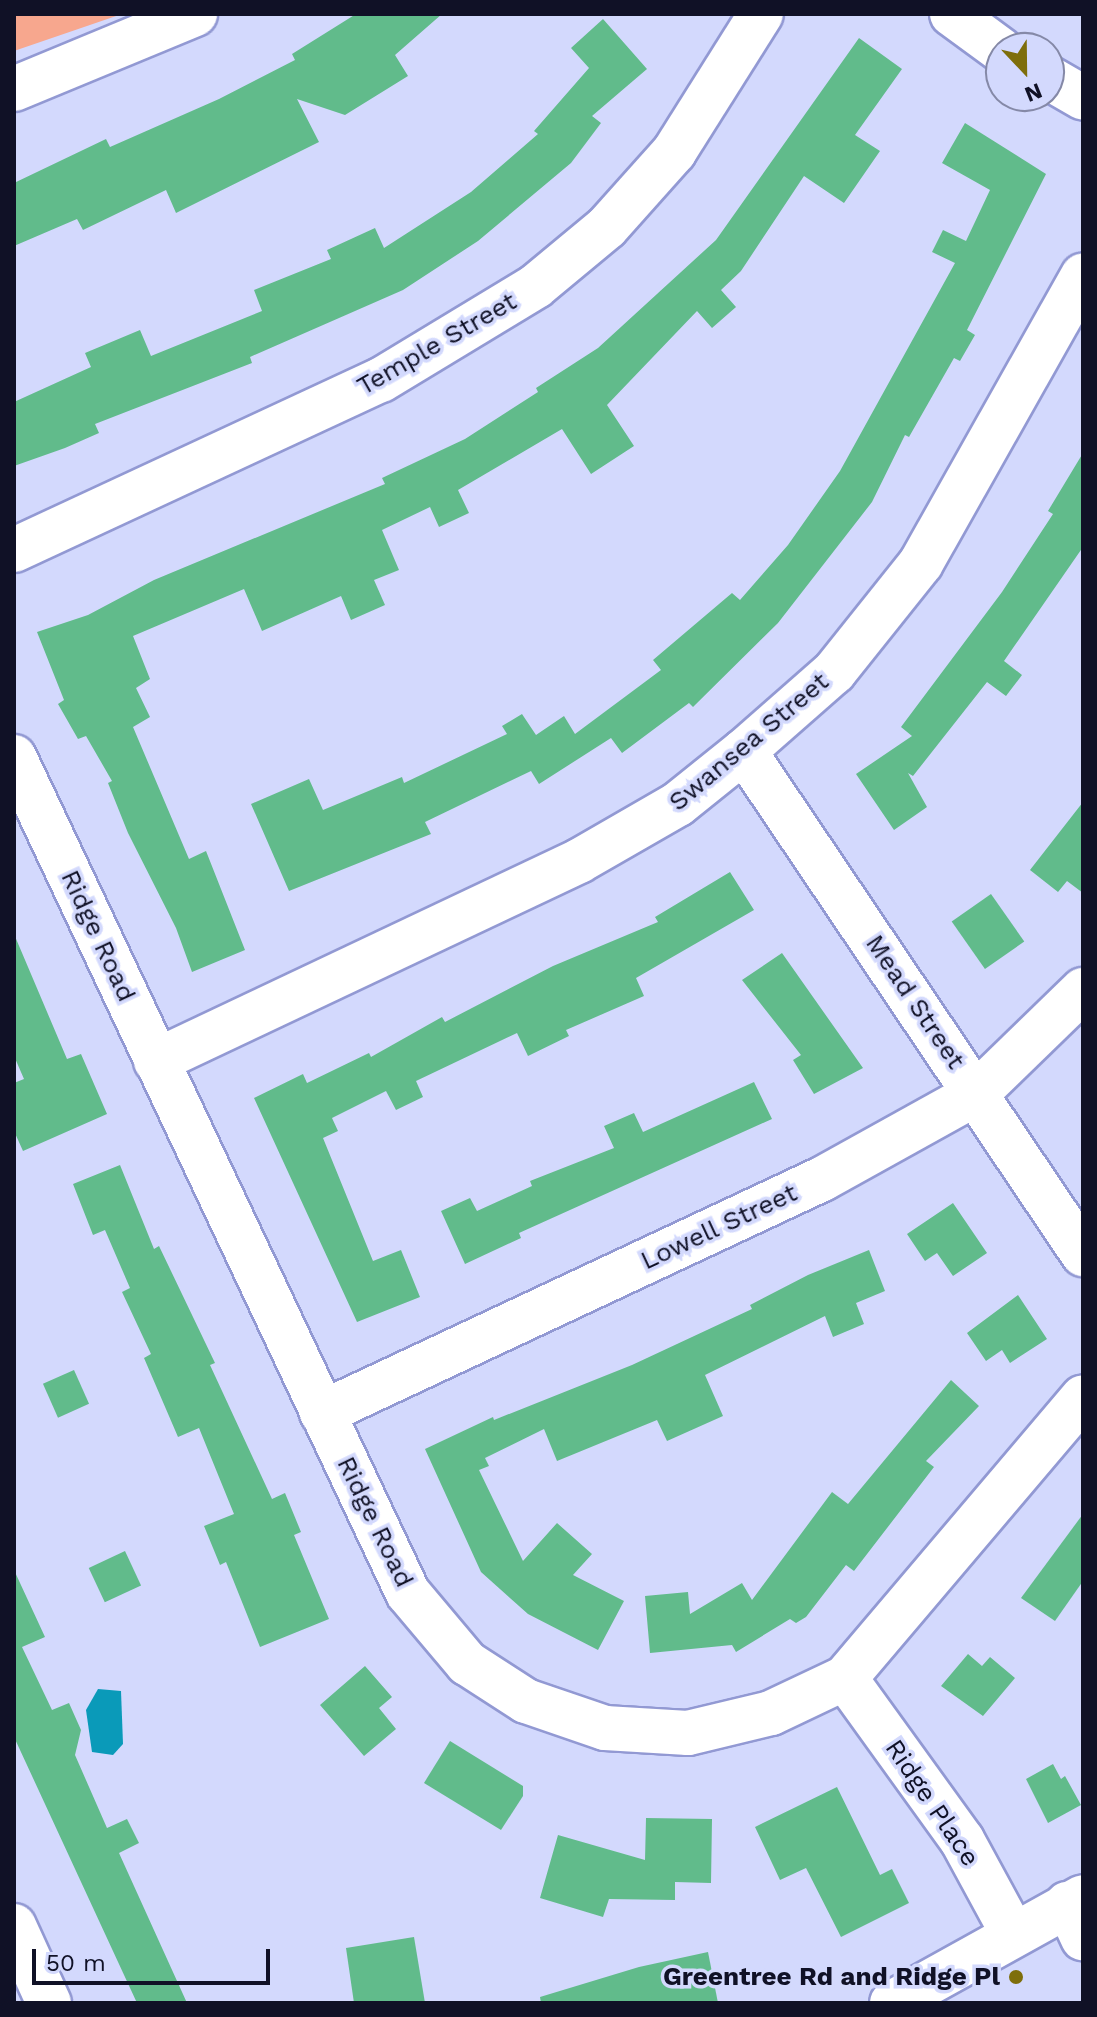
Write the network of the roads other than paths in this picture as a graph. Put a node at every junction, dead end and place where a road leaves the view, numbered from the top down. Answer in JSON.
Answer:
{"nodes":[{"id":1,"x":195,"y":14,"type":"edge"},
{"id":2,"x":761,"y":14,"type":"edge"},
{"id":3,"x":952,"y":14,"type":"edge"},
{"id":4,"x":985,"y":38,"type":"edge"},
{"id":5,"x":1065,"y":87,"type":"edge"},
{"id":6,"x":14,"y":89,"type":"edge"},
{"id":7,"x":1083,"y":98,"type":"edge"},
{"id":8,"x":1083,"y":275,"type":"edge"},
{"id":9,"x":14,"y":550,"type":"edge"},
{"id":10,"x":744,"y":751,"type":"junction"},
{"id":11,"x":14,"y":757,"type":"edge"},
{"id":12,"x":1083,"y":990,"type":"edge"},
{"id":13,"x":156,"y":1061,"type":"junction"},
{"id":14,"x":977,"y":1093,"type":"junction"},
{"id":15,"x":1083,"y":1254,"type":"edge"},
{"id":16,"x":1083,"y":1397,"type":"edge"},
{"id":17,"x":322,"y":1413,"type":"junction"},
{"id":18,"x":845,"y":1678,"type":"junction"},
{"id":19,"x":1078,"y":1913,"type":"edge"},
{"id":20,"x":14,"y":1926,"type":"edge"},
{"id":21,"x":1012,"y":1932,"type":"junction"},
{"id":22,"x":49,"y":2003,"type":"edge"},
{"id":23,"x":892,"y":2003,"type":"edge"}],
"edges":[{"from":1,"to":6,"type":"street"},
{"from":2,"to":9,"type":"street","name":"Temple Street"},
{"from":3,"to":4,"type":"street"},
{"from":5,"to":7,"type":"street"},
{"from":8,"to":10,"type":"street","name":"Swansea Street"},
{"from":10,"to":13,"type":"street","name":"Swansea Street"},
{"from":10,"to":14,"type":"street","name":"Mead Street"},
{"from":11,"to":13,"type":"street","name":"Ridge Road"},
{"from":12,"to":14,"type":"street","name":"Lowell Street"},
{"from":13,"to":17,"type":"street","name":"Ridge Road"},
{"from":14,"to":15,"type":"street","name":"Mead Street"},
{"from":14,"to":17,"type":"street","name":"Lowell Street"},
{"from":16,"to":18,"type":"street","name":"Ridge Road"},
{"from":17,"to":18,"type":"street","name":"Ridge Road"},
{"from":18,"to":21,"type":"street","name":"Ridge Place"},
{"from":19,"to":21,"type":"street"},
{"from":20,"to":22,"type":"street"},
{"from":21,"to":23,"type":"street"}]}
